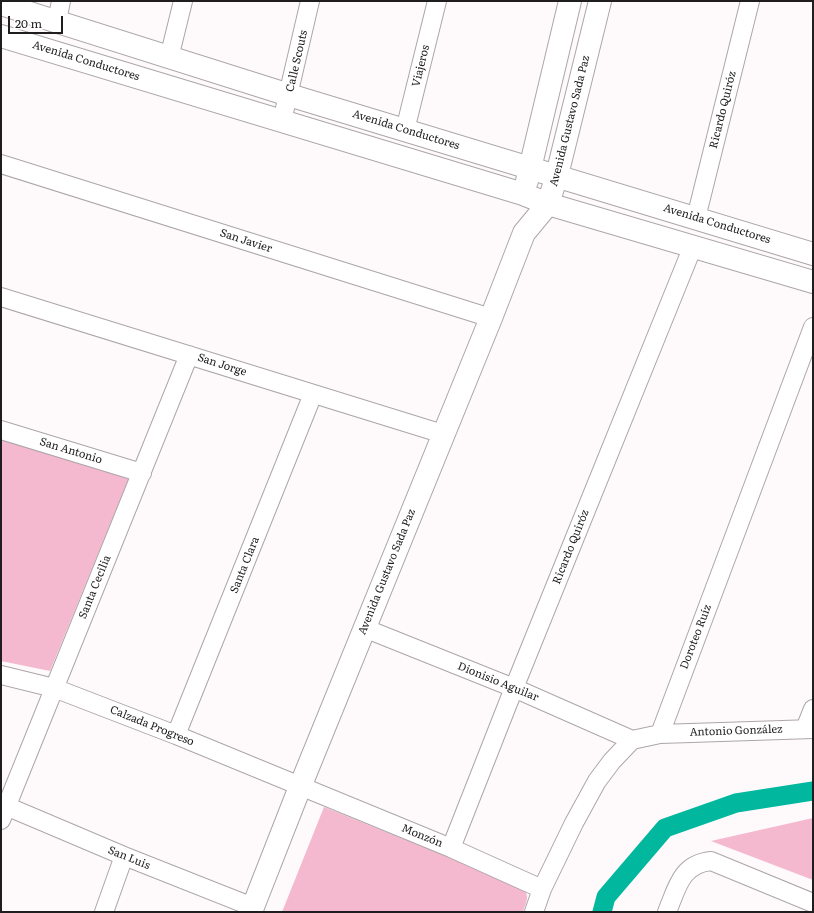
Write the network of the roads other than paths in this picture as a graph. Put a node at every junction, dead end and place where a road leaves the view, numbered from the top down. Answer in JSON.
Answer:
{"nodes":[{"id":1,"x":183,"y":1,"type":"edge"},
{"id":2,"x":310,"y":1,"type":"edge"},
{"id":3,"x":437,"y":1,"type":"edge"},
{"id":4,"x":570,"y":1,"type":"edge"},
{"id":5,"x":600,"y":1,"type":"edge"},
{"id":6,"x":750,"y":1,"type":"edge"},
{"id":7,"x":1,"y":4,"type":"edge"},
{"id":8,"x":59,"y":11,"type":"edge"},
{"id":9,"x":1,"y":36,"type":"edge"},
{"id":10,"x":170,"y":58,"type":"junction"},
{"id":11,"x":289,"y":95,"type":"junction"},
{"id":12,"x":282,"y":121,"type":"junction"},
{"id":13,"x":405,"y":130,"type":"junction"},
{"id":14,"x":1,"y":164,"type":"edge"},
{"id":15,"x":530,"y":168,"type":"junction"},
{"id":16,"x":558,"y":175,"type":"junction"},
{"id":17,"x":523,"y":194,"type":"junction"},
{"id":18,"x":548,"y":204,"type":"junction"},
{"id":19,"x":696,"y":218,"type":"junction"},
{"id":20,"x":524,"y":233,"type":"junction"},
{"id":21,"x":693,"y":246,"type":"junction"},
{"id":22,"x":813,"y":254,"type":"edge"},
{"id":23,"x":813,"y":281,"type":"edge"},
{"id":24,"x":1,"y":297,"type":"edge"},
{"id":25,"x":491,"y":318,"type":"junction"},
{"id":26,"x":813,"y":327,"type":"edge"},
{"id":27,"x":189,"y":355,"type":"junction"},
{"id":28,"x":313,"y":394,"type":"junction"},
{"id":29,"x":1,"y":430,"type":"edge"},
{"id":30,"x":443,"y":434,"type":"junction"},
{"id":31,"x":142,"y":473,"type":"junction"},
{"id":32,"x":364,"y":628,"type":"junction"},
{"id":33,"x":1,"y":674,"type":"edge"},
{"id":34,"x":54,"y":688,"type":"junction"},
{"id":35,"x":514,"y":688,"type":"junction"},
{"id":36,"x":813,"y":709,"type":"edge"},
{"id":37,"x":809,"y":729,"type":"edge"},
{"id":38,"x":660,"y":734,"type":"junction"},
{"id":39,"x":176,"y":735,"type":"junction"},
{"id":40,"x":632,"y":740,"type":"junction"},
{"id":41,"x":300,"y":787,"type":"junction"},
{"id":42,"x":4,"y":813,"type":"edge"},
{"id":43,"x":451,"y":848,"type":"junction"},
{"id":44,"x":124,"y":856,"type":"junction"},
{"id":45,"x":542,"y":889,"type":"junction"},
{"id":46,"x":811,"y":906,"type":"edge"},
{"id":47,"x":252,"y":909,"type":"edge"},
{"id":48,"x":104,"y":912,"type":"edge"},
{"id":49,"x":534,"y":912,"type":"edge"},
{"id":50,"x":667,"y":912,"type":"edge"}],
"edges":[{"from":1,"to":10,"type":"street"},
{"from":2,"to":11,"type":"street","name":"Calle Scouts"},
{"from":3,"to":13,"type":"street","name":"Viajeros"},
{"from":4,"to":15,"type":"street","name":"Avenida Gustavo Sada Paz"},
{"from":5,"to":16,"type":"street","name":"Avenida Gustavo Sada Paz"},
{"from":6,"to":19,"type":"street","name":"Ricardo Quiróz"},
{"from":7,"to":8,"type":"street","name":"Avenida Conductores"},
{"from":8,"to":10,"type":"street","name":"Avenida Conductores"},
{"from":9,"to":12,"type":"street","name":"Avenida Conductores"},
{"from":10,"to":11,"type":"street","name":"Avenida Conductores"},
{"from":11,"to":12,"type":"street","name":"Calle Scouts"},
{"from":11,"to":13,"type":"street","name":"Avenida Conductores"},
{"from":12,"to":17,"type":"street","name":"Avenida Conductores"},
{"from":13,"to":15,"type":"street","name":"Avenida Conductores"},
{"from":14,"to":25,"type":"street","name":"San Javier"},
{"from":15,"to":16,"type":"street","name":"Avenida Conductores"},
{"from":15,"to":17,"type":"street","name":"Avenida Gustavo Sada Paz"},
{"from":16,"to":18,"type":"street","name":"Avenida Gustavo Sada Paz"},
{"from":16,"to":19,"type":"street","name":"Avenida Conductores"},
{"from":17,"to":18,"type":"street","name":"Avenida Conductores"},
{"from":17,"to":20,"type":"street","name":"Avenida Gustavo Sada Paz"},
{"from":18,"to":20,"type":"street","name":"Avenida Gustavo Sada Paz"},
{"from":18,"to":21,"type":"street","name":"Avenida Conductores"},
{"from":19,"to":22,"type":"street","name":"Avenida Conductores"},
{"from":20,"to":25,"type":"street","name":"Avenida Gustavo Sada Paz"},
{"from":21,"to":23,"type":"street","name":"Avenida Conductores"},
{"from":21,"to":35,"type":"street","name":"Ricardo Quiróz"},
{"from":24,"to":27,"type":"street","name":"San Jorge"},
{"from":25,"to":30,"type":"street","name":"Avenida Gustavo Sada Paz"},
{"from":26,"to":38,"type":"street","name":"Doroteo Ruíz"},
{"from":27,"to":28,"type":"street","name":"San Jorge"},
{"from":27,"to":31,"type":"street","name":"Santa Cecilia"},
{"from":28,"to":30,"type":"street","name":"San Jorge"},
{"from":28,"to":39,"type":"street","name":"Santa Clara"},
{"from":29,"to":31,"type":"street","name":"San Antonio"},
{"from":30,"to":32,"type":"street","name":"Avenida Gustavo Sada Paz"},
{"from":31,"to":34,"type":"street","name":"Santa Cecilia"},
{"from":32,"to":35,"type":"street","name":"Dionisio Aguilar"},
{"from":32,"to":41,"type":"street","name":"Avenida Gustavo Sada Paz"},
{"from":33,"to":34,"type":"street","name":"Calzada Progreso"},
{"from":34,"to":39,"type":"street","name":"Calzada Progreso"},
{"from":34,"to":42,"type":"street","name":"Santa Cecilia"},
{"from":35,"to":40,"type":"street","name":"Dionisio Aguilar"},
{"from":35,"to":43,"type":"street","name":"Ricardo Quiróz"},
{"from":36,"to":37,"type":"street"},
{"from":37,"to":38,"type":"street","name":"Antonio González"},
{"from":38,"to":40,"type":"street"},
{"from":39,"to":41,"type":"street","name":"Calzada Progreso"},
{"from":40,"to":45,"type":"street"},
{"from":41,"to":43,"type":"street","name":"Monzón"},
{"from":41,"to":47,"type":"street","name":"Avenida Gustavo Sada Paz"},
{"from":42,"to":44,"type":"street","name":"San Luis"},
{"from":43,"to":45,"type":"street","name":"Monzón"},
{"from":44,"to":47,"type":"street","name":"San Luis"},
{"from":44,"to":48,"type":"street"},
{"from":45,"to":49,"type":"street"},
{"from":46,"to":50,"type":"street"}]}
